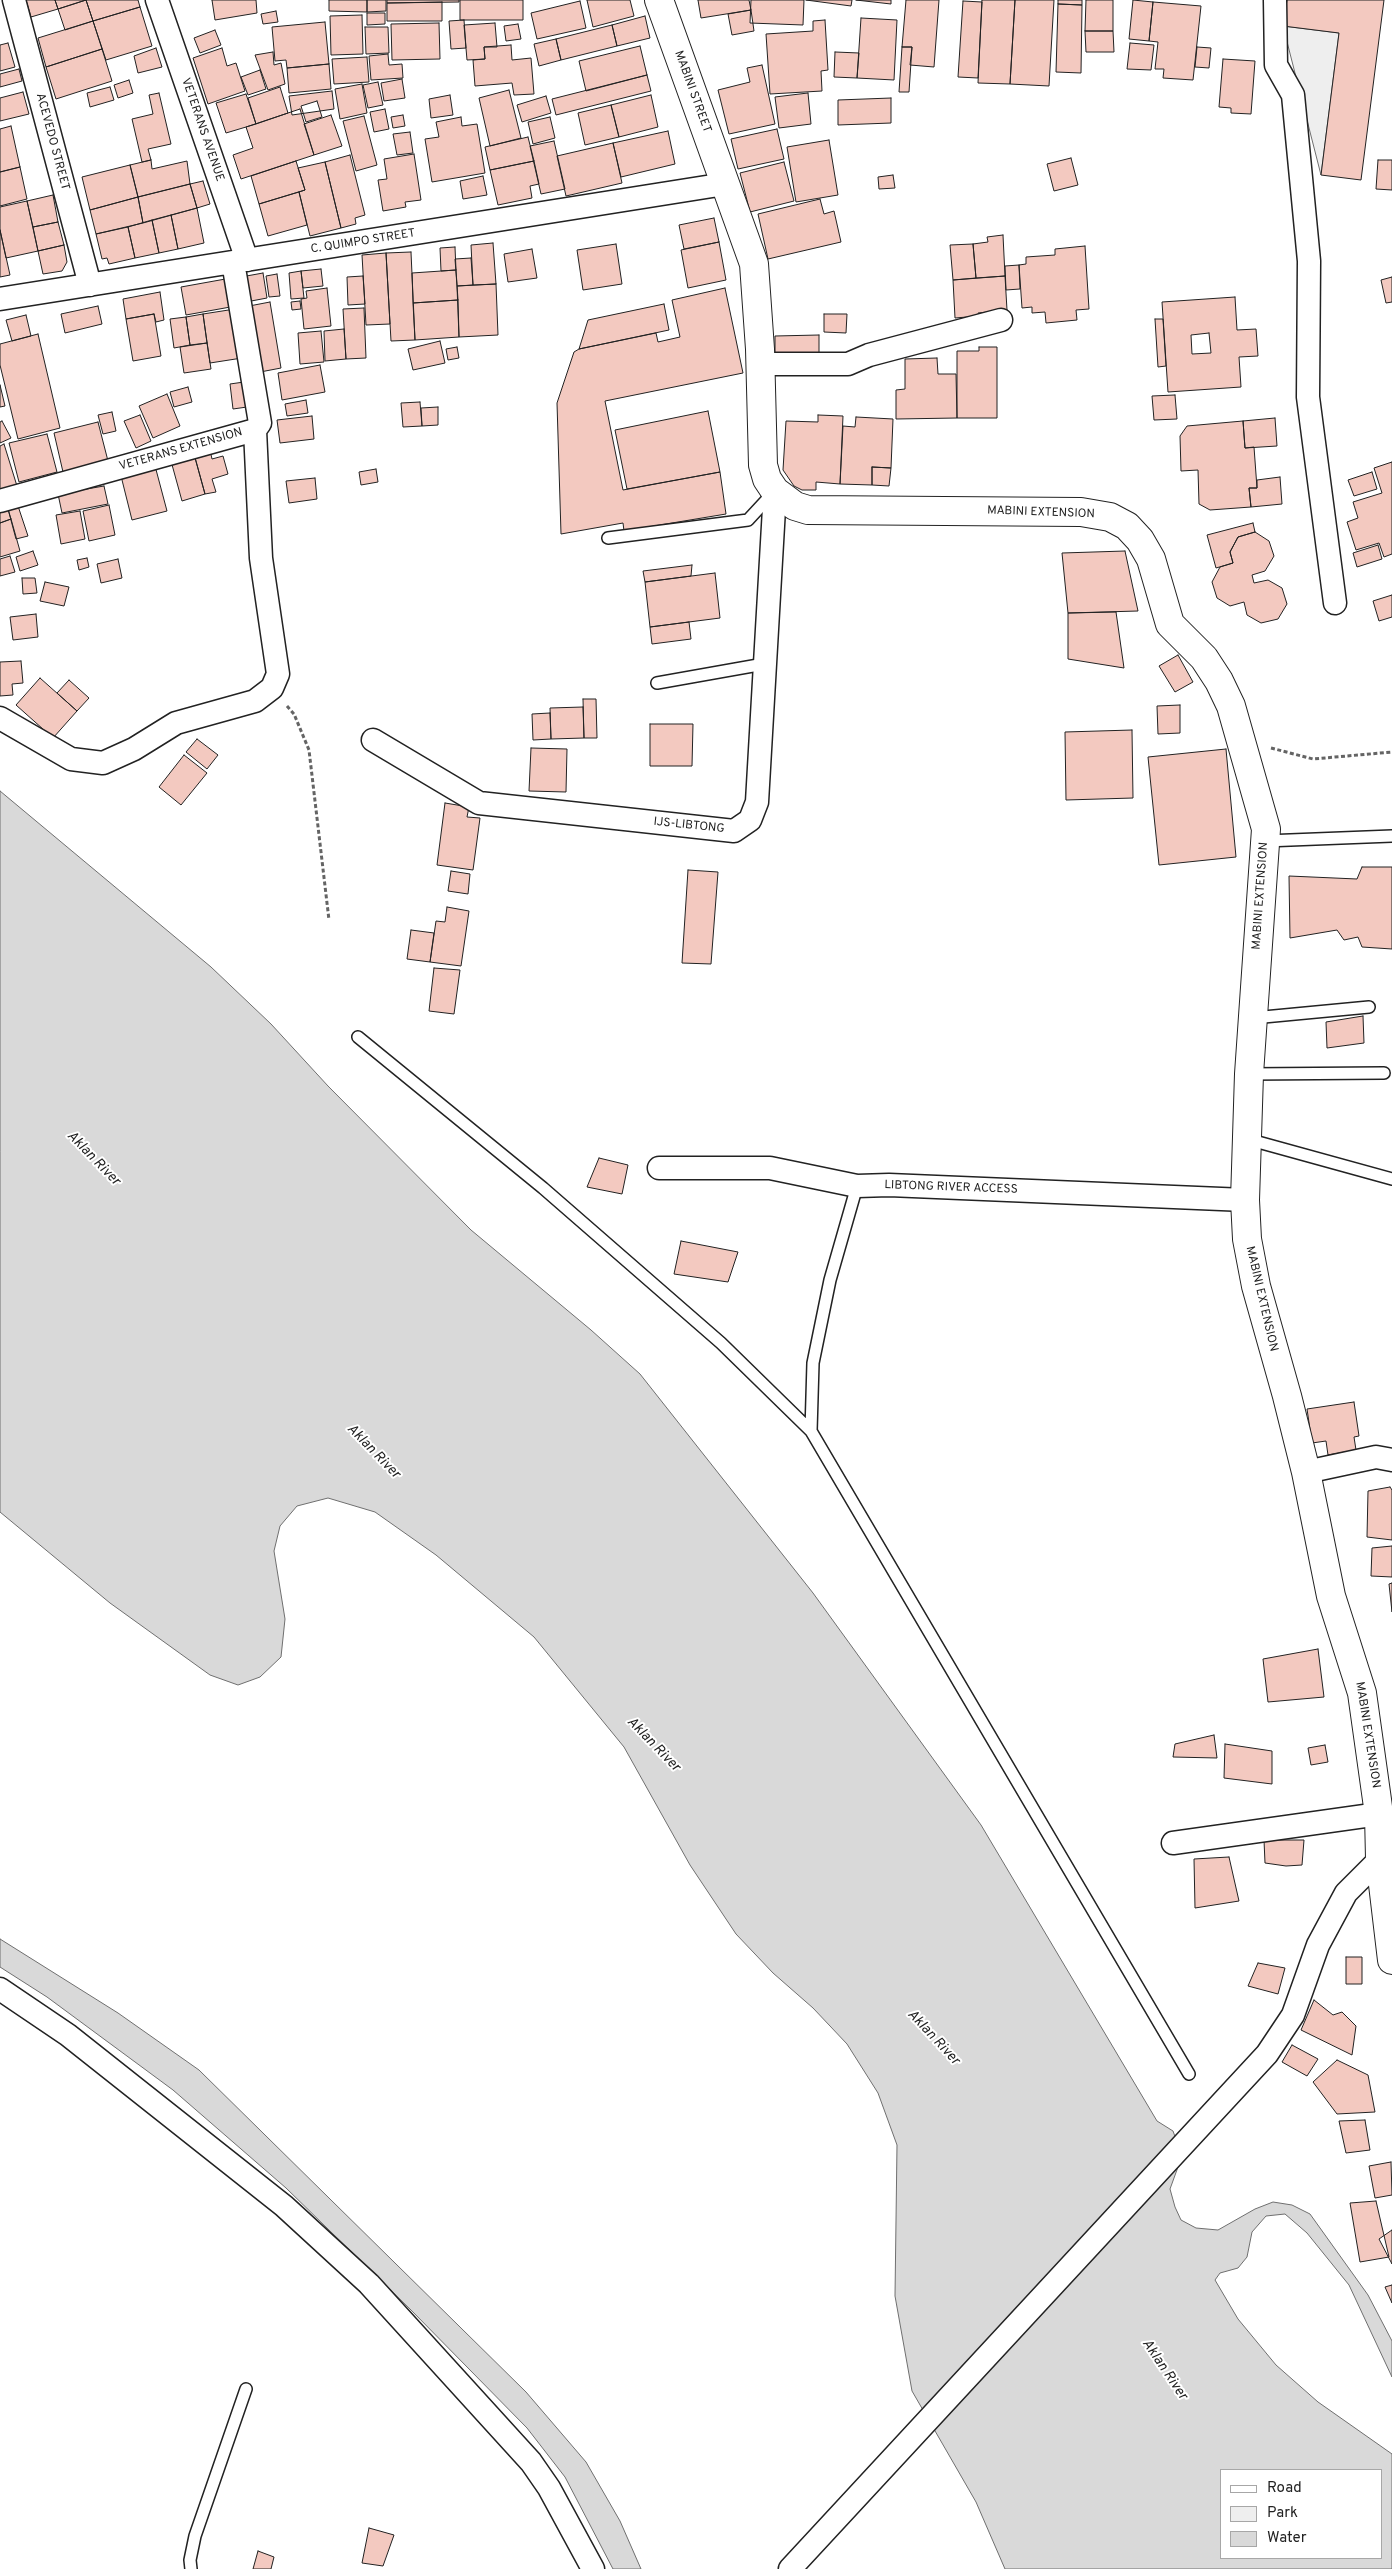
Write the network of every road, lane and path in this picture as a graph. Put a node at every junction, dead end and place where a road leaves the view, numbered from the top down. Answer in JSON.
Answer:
{"nodes":[{"id":1,"x":14,"y":0,"type":"edge"},
{"id":2,"x":157,"y":0,"type":"edge"},
{"id":3,"x":659,"y":0,"type":"edge"},
{"id":4,"x":1275,"y":0,"type":"edge"},
{"id":5,"x":725,"y":184,"type":"junction"},
{"id":6,"x":240,"y":261,"type":"junction"},
{"id":7,"x":90,"y":285,"type":"junction"},
{"id":8,"x":0,"y":299,"type":"edge"},
{"id":9,"x":1001,"y":320,"type":"dead end"},
{"id":10,"x":761,"y":364,"type":"junction"},
{"id":11,"x":255,"y":430,"type":"junction"},
{"id":12,"x":775,"y":491,"type":"junction"},
{"id":13,"x":0,"y":501,"type":"edge"},
{"id":14,"x":608,"y":538,"type":"dead end"},
{"id":15,"x":1335,"y":604,"type":"dead end"},
{"id":16,"x":764,"y":664,"type":"junction"},
{"id":17,"x":657,"y":683,"type":"dead end"},
{"id":18,"x":272,"y":688,"type":"junction"},
{"id":19,"x":0,"y":718,"type":"edge"},
{"id":20,"x":1239,"y":732,"type":"junction"},
{"id":21,"x":373,"y":740,"type":"dead end"},
{"id":22,"x":1392,"y":752,"type":"edge"},
{"id":23,"x":1392,"y":836,"type":"edge"},
{"id":24,"x":1265,"y":841,"type":"junction"},
{"id":25,"x":329,"y":920,"type":"dead end"},
{"id":26,"x":1369,"y":1007,"type":"dead end"},
{"id":27,"x":1253,"y":1018,"type":"junction"},
{"id":28,"x":358,"y":1037,"type":"dead end"},
{"id":29,"x":1384,"y":1073,"type":"dead end"},
{"id":30,"x":1249,"y":1074,"type":"junction"},
{"id":31,"x":1246,"y":1139,"type":"junction"},
{"id":32,"x":659,"y":1168,"type":"dead end"},
{"id":33,"x":1392,"y":1179,"type":"edge"},
{"id":34,"x":858,"y":1186,"type":"junction"},
{"id":35,"x":1245,"y":1200,"type":"junction"},
{"id":36,"x":811,"y":1431,"type":"junction"},
{"id":37,"x":1392,"y":1460,"type":"edge"},
{"id":38,"x":1306,"y":1472,"type":"junction"},
{"id":39,"x":1379,"y":1814,"type":"junction"},
{"id":40,"x":1173,"y":1843,"type":"dead end"},
{"id":41,"x":1380,"y":1859,"type":"junction"},
{"id":42,"x":1392,"y":1946,"type":"edge"},
{"id":43,"x":0,"y":1989,"type":"edge"},
{"id":44,"x":1189,"y":2074,"type":"dead end"},
{"id":45,"x":246,"y":2389,"type":"dead end"},
{"id":46,"x":191,"y":2569,"type":"edge"},
{"id":47,"x":593,"y":2569,"type":"edge"},
{"id":48,"x":790,"y":2569,"type":"edge"}],
"edges":[{"from":1,"to":7,"type":"street","name":"ACEVEDO STREET"},
{"from":2,"to":6,"type":"street","name":"VETERANS AVENUE"},
{"from":3,"to":5,"type":"street","name":"MABINI STREET"},
{"from":4,"to":15,"type":"street"},
{"from":5,"to":6,"type":"street","name":"C. QUIMPO STREET"},
{"from":5,"to":10,"type":"street","name":"MABINI EXTENSION"},
{"from":6,"to":7,"type":"street","name":"C. QUIMPO STREET"},
{"from":6,"to":11,"type":"street","name":"VETERANS EXTENSION"},
{"from":7,"to":8,"type":"street","name":"C. QUIMPO STREET"},
{"from":9,"to":10,"type":"street"},
{"from":10,"to":12,"type":"street","name":"MABINI EXTENSION"},
{"from":11,"to":13,"type":"street","name":"VETERANS EXTENSION"},
{"from":11,"to":18,"type":"street"},
{"from":12,"to":14,"type":"lane"},
{"from":12,"to":16,"type":"street","name":"IJS-LIBTONG"},
{"from":12,"to":20,"type":"street","name":"MABINI EXTENSION"},
{"from":16,"to":17,"type":"lane"},
{"from":16,"to":21,"type":"street","name":"IJS-LIBTONG"},
{"from":18,"to":19,"type":"street"},
{"from":18,"to":25,"type":"path"},
{"from":20,"to":22,"type":"path"},
{"from":20,"to":24,"type":"street","name":"MABINI EXTENSION"},
{"from":23,"to":24,"type":"lane"},
{"from":24,"to":27,"type":"street","name":"MABINI EXTENSION"},
{"from":26,"to":27,"type":"lane"},
{"from":27,"to":30,"type":"street","name":"MABINI EXTENSION"},
{"from":28,"to":36,"type":"lane"},
{"from":29,"to":30,"type":"lane"},
{"from":30,"to":31,"type":"street","name":"MABINI EXTENSION"},
{"from":31,"to":33,"type":"lane"},
{"from":31,"to":35,"type":"street","name":"MABINI EXTENSION"},
{"from":32,"to":34,"type":"street","name":"LIBTONG RIVER ACCESS"},
{"from":34,"to":35,"type":"street","name":"LIBTONG RIVER ACCESS"},
{"from":34,"to":36,"type":"lane"},
{"from":35,"to":38,"type":"street","name":"MABINI EXTENSION"},
{"from":36,"to":44,"type":"lane"},
{"from":37,"to":38,"type":"street"},
{"from":38,"to":39,"type":"street","name":"MABINI EXTENSION"},
{"from":39,"to":40,"type":"street"},
{"from":39,"to":41,"type":"street","name":"MABINI EXTENSION"},
{"from":41,"to":42,"type":"street","name":"MABINI EXTENSION"},
{"from":41,"to":48,"type":"street"},
{"from":43,"to":47,"type":"street"},
{"from":45,"to":46,"type":"lane"}]}
